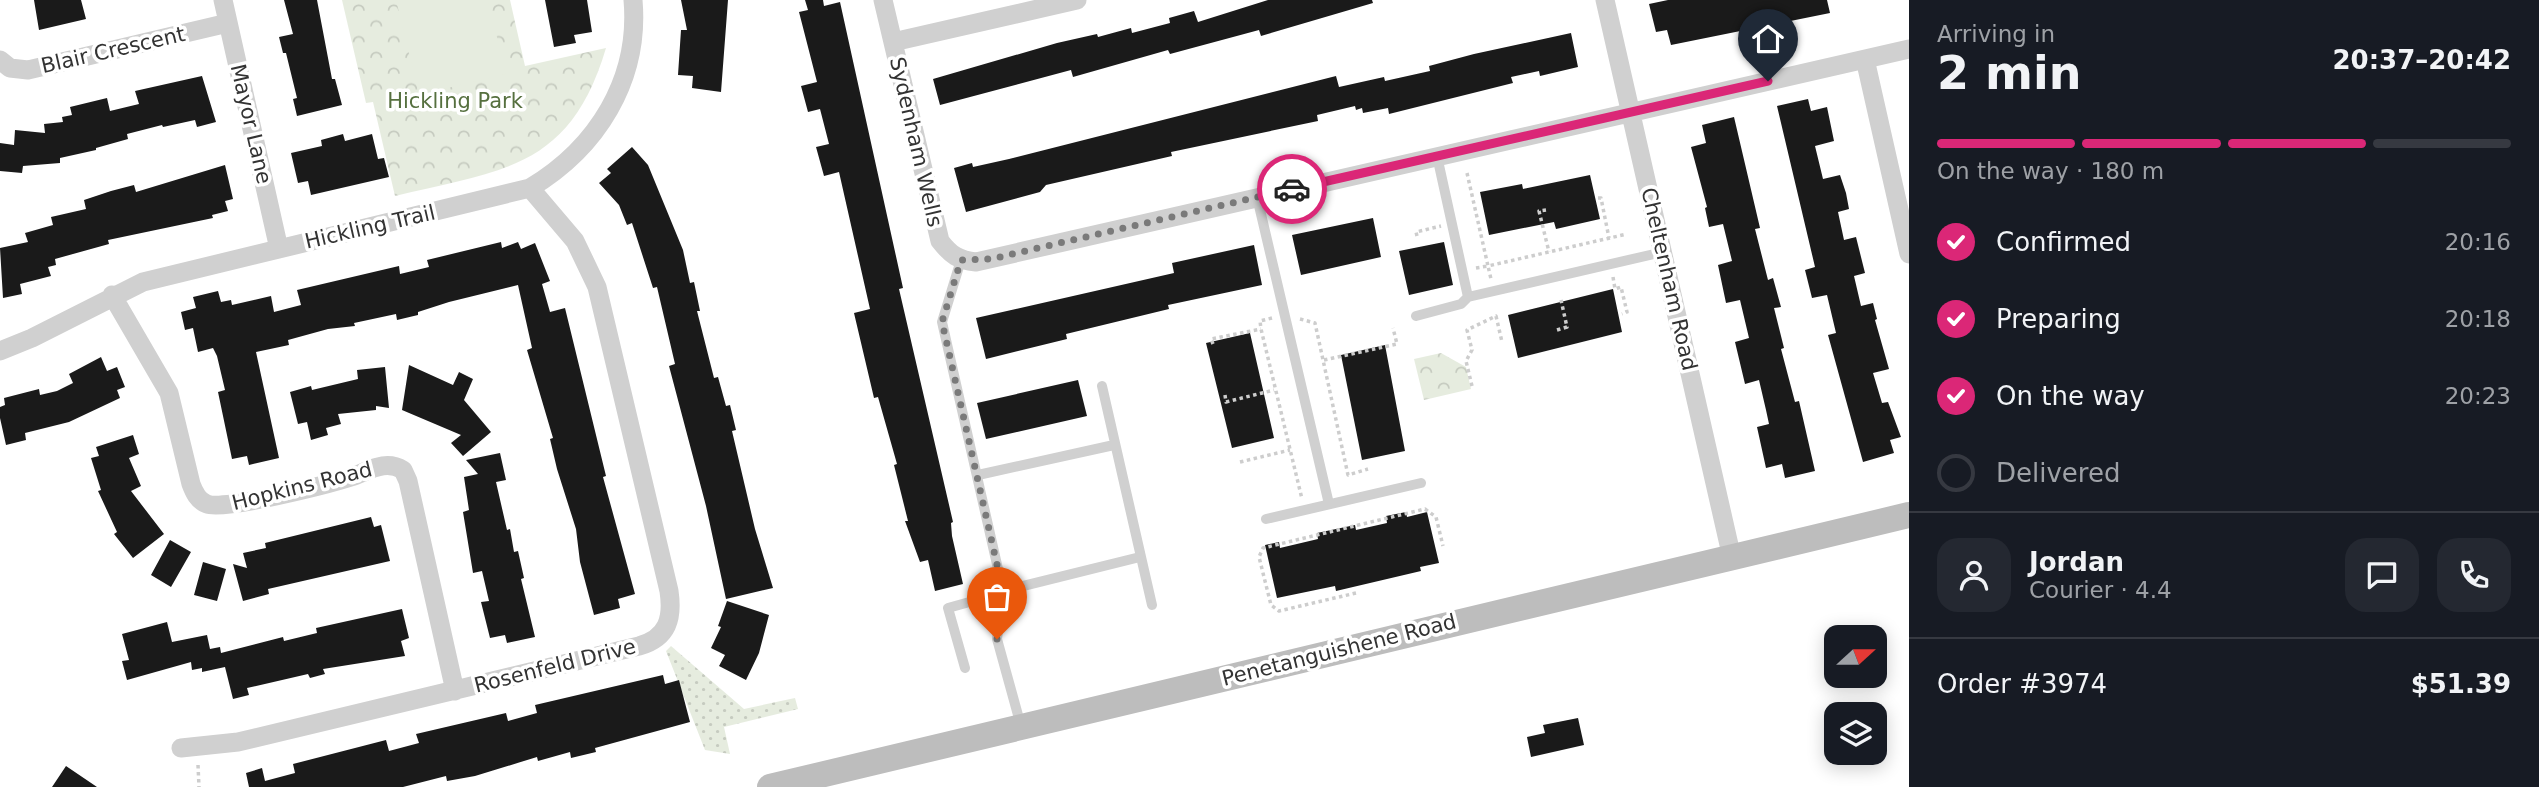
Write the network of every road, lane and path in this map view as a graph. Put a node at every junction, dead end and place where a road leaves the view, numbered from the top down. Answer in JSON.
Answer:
{"nodes":[{"id":1,"x":223,"y":0,"type":"edge"},
{"id":2,"x":633,"y":0,"type":"edge"},
{"id":3,"x":883,"y":0,"type":"edge"},
{"id":4,"x":1077,"y":0,"type":"edge"},
{"id":5,"x":1605,"y":0,"type":"edge"},
{"id":6,"x":228,"y":23,"type":"junction"},
{"id":7,"x":893,"y":41,"type":"junction"},
{"id":8,"x":1909,"y":49,"type":"edge"},
{"id":9,"x":1865,"y":59,"type":"junction"},
{"id":10,"x":0,"y":60,"type":"edge"},
{"id":11,"x":1631,"y":112,"type":"junction"},
{"id":12,"x":1437,"y":156,"type":"junction"},
{"id":13,"x":1467,"y":173,"type":"dead end"},
{"id":14,"x":530,"y":188,"type":"junction"},
{"id":15,"x":1257,"y":197,"type":"junction"},
{"id":16,"x":1598,"y":198,"type":"dead end"},
{"id":17,"x":1546,"y":210,"type":"dead end"},
{"id":18,"x":1443,"y":226,"type":"dead end"},
{"id":19,"x":1628,"y":234,"type":"dead end"},
{"id":20,"x":1417,"y":236,"type":"dead end"},
{"id":21,"x":1609,"y":238,"type":"junction"},
{"id":22,"x":279,"y":249,"type":"junction"},
{"id":23,"x":1549,"y":252,"type":"junction"},
{"id":24,"x":1663,"y":252,"type":"junction"},
{"id":25,"x":1909,"y":254,"type":"edge"},
{"id":26,"x":961,"y":260,"type":"junction"},
{"id":27,"x":1611,"y":264,"type":"junction"},
{"id":28,"x":1488,"y":266,"type":"junction"},
{"id":29,"x":1476,"y":268,"type":"dead end"},
{"id":30,"x":1491,"y":279,"type":"dead end"},
{"id":31,"x":112,"y":295,"type":"junction"},
{"id":32,"x":1468,"y":297,"type":"junction"},
{"id":33,"x":1561,"y":300,"type":"dead end"},
{"id":34,"x":1622,"y":314,"type":"dead end"},
{"id":35,"x":1284,"y":315,"type":"junction"},
{"id":36,"x":1416,"y":316,"type":"dead end"},
{"id":37,"x":1315,"y":323,"type":"dead end"},
{"id":38,"x":1393,"y":328,"type":"dead end"},
{"id":39,"x":1261,"y":329,"type":"junction"},
{"id":40,"x":1557,"y":330,"type":"dead end"},
{"id":41,"x":1502,"y":342,"type":"dead end"},
{"id":42,"x":1213,"y":344,"type":"dead end"},
{"id":43,"x":0,"y":351,"type":"edge"},
{"id":44,"x":1324,"y":360,"type":"junction"},
{"id":45,"x":1102,"y":386,"type":"dead end"},
{"id":46,"x":1472,"y":386,"type":"dead end"},
{"id":47,"x":1275,"y":390,"type":"junction"},
{"id":48,"x":1225,"y":396,"type":"dead end"},
{"id":49,"x":1226,"y":402,"type":"junction"},
{"id":50,"x":1228,"y":409,"type":"dead end"},
{"id":51,"x":1114,"y":444,"type":"junction"},
{"id":52,"x":1290,"y":450,"type":"junction"},
{"id":53,"x":1240,"y":463,"type":"dead end"},
{"id":54,"x":1368,"y":469,"type":"dead end"},
{"id":55,"x":978,"y":475,"type":"junction"},
{"id":56,"x":1421,"y":483,"type":"dead end"},
{"id":57,"x":1329,"y":504,"type":"junction"},
{"id":58,"x":1305,"y":510,"type":"junction"},
{"id":59,"x":1909,"y":515,"type":"edge"},
{"id":60,"x":1265,"y":519,"type":"dead end"},
{"id":61,"x":1443,"y":546,"type":"dead end"},
{"id":62,"x":1140,"y":557,"type":"junction"},
{"id":63,"x":1732,"y":558,"type":"junction"},
{"id":64,"x":1003,"y":591,"type":"junction"},
{"id":65,"x":1356,"y":593,"type":"dead end"},
{"id":66,"x":1152,"y":605,"type":"dead end"},
{"id":67,"x":1001,"y":610,"type":"junction"},
{"id":68,"x":965,"y":668,"type":"dead end"},
{"id":69,"x":455,"y":691,"type":"junction"},
{"id":70,"x":1021,"y":726,"type":"junction"},
{"id":71,"x":190,"y":747,"type":"joint"},
{"id":72,"x":199,"y":787,"type":"edge"},
{"id":73,"x":770,"y":787,"type":"edge"}],
"edges":[{"from":1,"to":6,"type":"street","name":"Mayor Lane"},
{"from":2,"to":14,"type":"street","name":"Hickling Trail"},
{"from":3,"to":7,"type":"street","name":"Sydenham Wells"},
{"from":4,"to":7,"type":"street"},
{"from":5,"to":11,"type":"street","name":"Cheltenham Road"},
{"from":6,"to":10,"type":"street","name":"Blair Crescent"},
{"from":6,"to":22,"type":"street","name":"Mayor Lane"},
{"from":7,"to":26,"type":"street","name":"Sydenham Wells"},
{"from":8,"to":9,"type":"street"},
{"from":9,"to":11,"type":"street"},
{"from":9,"to":25,"type":"street"},
{"from":11,"to":12,"type":"street"},
{"from":11,"to":24,"type":"street","name":"Cheltenham Road"},
{"from":12,"to":15,"type":"street"},
{"from":12,"to":32,"type":"lane"},
{"from":13,"to":28,"type":"path"},
{"from":14,"to":22,"type":"street","name":"Hickling Trail"},
{"from":14,"to":69,"type":"street","name":"Rosenfeld Drive"},
{"from":15,"to":26,"type":"street"},
{"from":15,"to":35,"type":"lane"},
{"from":16,"to":21,"type":"path"},
{"from":17,"to":23,"type":"path"},
{"from":18,"to":20,"type":"path"},
{"from":19,"to":21,"type":"path"},
{"from":21,"to":23,"type":"path"},
{"from":22,"to":31,"type":"street","name":"Hickling Trail"},
{"from":23,"to":28,"type":"path"},
{"from":24,"to":27,"type":"lane"},
{"from":24,"to":63,"type":"street","name":"Cheltenham Road"},
{"from":26,"to":55,"type":"lane"},
{"from":27,"to":32,"type":"lane"},
{"from":27,"to":34,"type":"path"},
{"from":28,"to":29,"type":"path"},
{"from":28,"to":30,"type":"path"},
{"from":31,"to":43,"type":"street","name":"Hickling Trail"},
{"from":31,"to":69,"type":"street","name":"Hopkins Road"},
{"from":32,"to":36,"type":"lane"},
{"from":33,"to":40,"type":"path"},
{"from":35,"to":39,"type":"path"},
{"from":35,"to":57,"type":"lane"},
{"from":37,"to":44,"type":"path"},
{"from":38,"to":44,"type":"path"},
{"from":39,"to":42,"type":"path"},
{"from":39,"to":47,"type":"path"},
{"from":41,"to":46,"type":"path"},
{"from":44,"to":54,"type":"path"},
{"from":45,"to":51,"type":"lane"},
{"from":47,"to":49,"type":"path"},
{"from":47,"to":52,"type":"path"},
{"from":48,"to":49,"type":"path"},
{"from":49,"to":50,"type":"path"},
{"from":51,"to":55,"type":"lane"},
{"from":51,"to":62,"type":"lane"},
{"from":52,"to":53,"type":"path"},
{"from":52,"to":58,"type":"path"},
{"from":55,"to":64,"type":"lane"},
{"from":56,"to":57,"type":"lane"},
{"from":57,"to":58,"type":"lane"},
{"from":58,"to":60,"type":"lane"},
{"from":59,"to":63,"type":"main road","name":"Penetanguishene Road"},
{"from":61,"to":65,"type":"path"},
{"from":62,"to":64,"type":"lane"},
{"from":62,"to":66,"type":"lane"},
{"from":63,"to":70,"type":"main road","name":"Penetanguishene Road"},
{"from":64,"to":67,"type":"lane"},
{"from":67,"to":68,"type":"lane"},
{"from":67,"to":70,"type":"lane"},
{"from":69,"to":71,"type":"street","name":"Rosenfeld Drive"},
{"from":70,"to":73,"type":"main road","name":"Penetanguishene Road"},
{"from":71,"to":72,"type":"path"}]}
